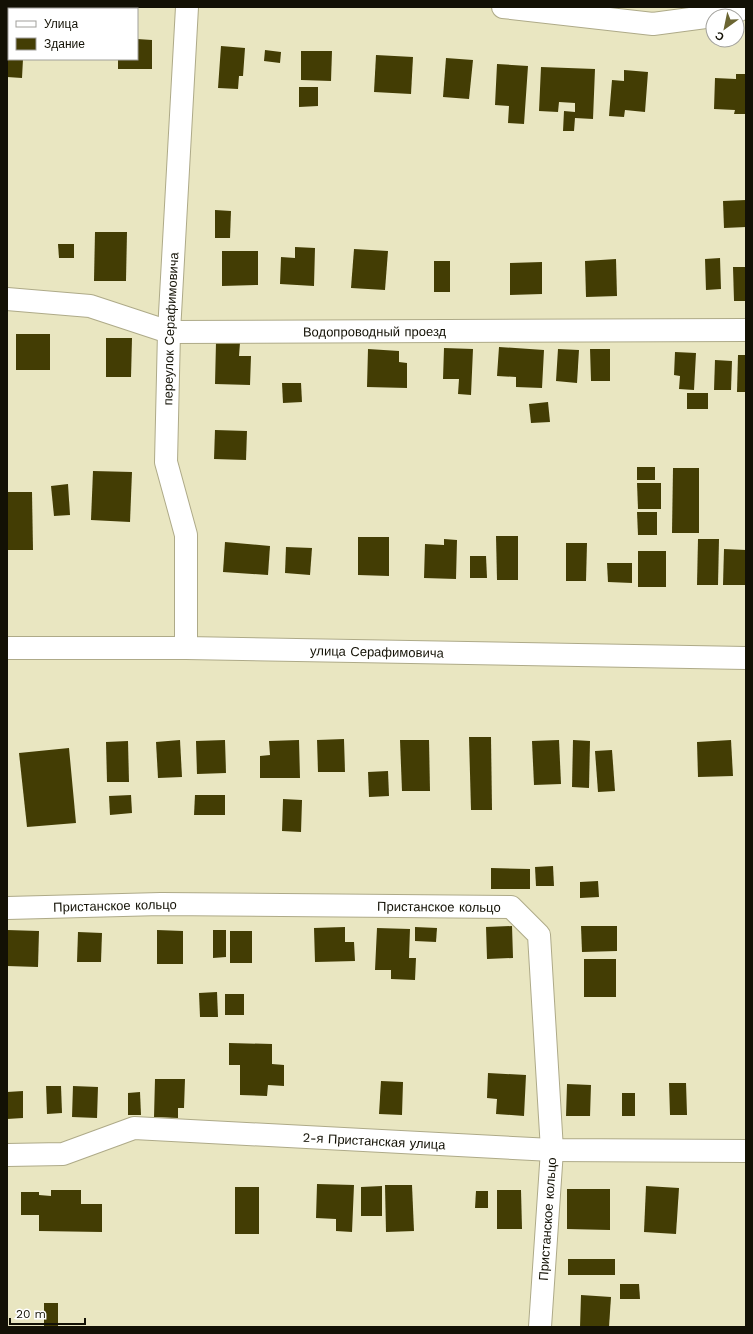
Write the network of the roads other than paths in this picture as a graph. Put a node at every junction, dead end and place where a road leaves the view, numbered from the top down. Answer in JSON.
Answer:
{"nodes":[{"id":1,"x":187,"y":7,"type":"edge"},
{"id":2,"x":503,"y":7,"type":"edge"},
{"id":3,"x":705,"y":17,"type":"edge"},
{"id":4,"x":7,"y":300,"type":"edge"},
{"id":5,"x":746,"y":330,"type":"edge"},
{"id":6,"x":169,"y":332,"type":"junction"},
{"id":7,"x":7,"y":648,"type":"edge"},
{"id":8,"x":186,"y":648,"type":"junction"},
{"id":9,"x":746,"y":658,"type":"edge"},
{"id":10,"x":7,"y":908,"type":"edge"},
{"id":11,"x":552,"y":1150,"type":"junction"},
{"id":12,"x":746,"y":1151,"type":"edge"},
{"id":13,"x":7,"y":1155,"type":"edge"},
{"id":14,"x":540,"y":1327,"type":"edge"}],
"edges":[{"from":1,"to":6,"type":"street","name":"переулок Серафимовича"},
{"from":2,"to":3,"type":"street"},
{"from":4,"to":6,"type":"street","name":"Водопроводный проезд"},
{"from":5,"to":6,"type":"street","name":"Водопроводный проезд"},
{"from":6,"to":8,"type":"street","name":"переулок Серафимовича"},
{"from":7,"to":8,"type":"street","name":"улица Серафимовича"},
{"from":8,"to":9,"type":"street","name":"улица Серафимовича"},
{"from":10,"to":11,"type":"street","name":"Пристанское кольцо"},
{"from":11,"to":12,"type":"street","name":"2-я Пристанская улица"},
{"from":11,"to":13,"type":"street","name":"2-я Пристанская улица"},
{"from":11,"to":14,"type":"street","name":"Пристанское кольцо"}]}
